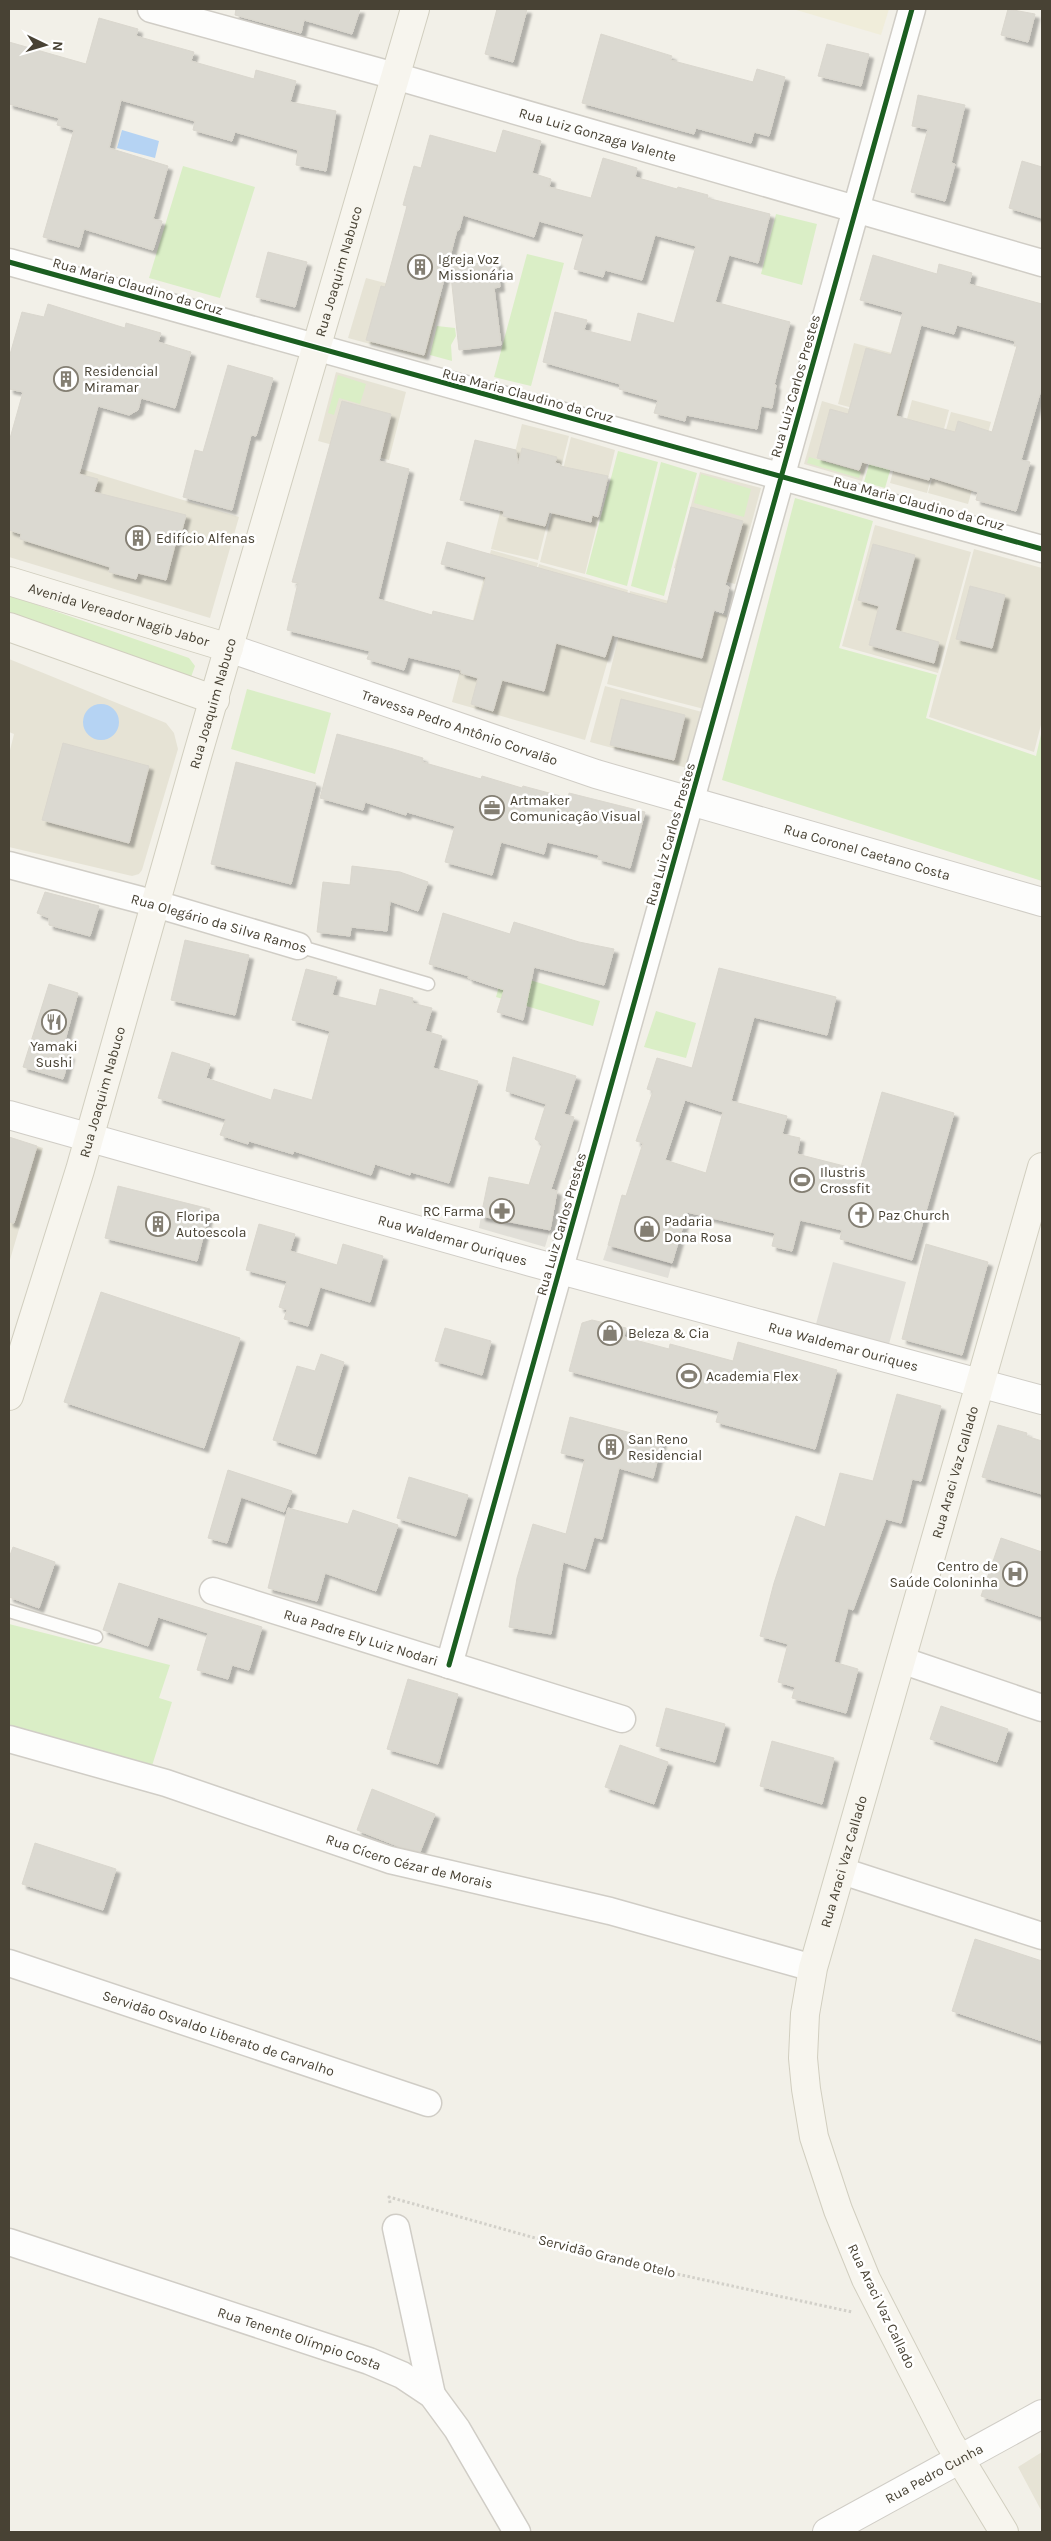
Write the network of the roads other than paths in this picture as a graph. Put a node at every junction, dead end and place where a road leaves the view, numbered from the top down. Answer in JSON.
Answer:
{"nodes":[{"id":1,"x":151,"y":9,"type":"edge"},
{"id":2,"x":415,"y":9,"type":"edge"},
{"id":3,"x":912,"y":9,"type":"edge"},
{"id":4,"x":396,"y":76,"type":"junction"},
{"id":5,"x":856,"y":209,"type":"junction"},
{"id":6,"x":9,"y":262,"type":"edge"},
{"id":7,"x":1042,"y":263,"type":"edge"},
{"id":8,"x":317,"y":348,"type":"junction"},
{"id":9,"x":782,"y":477,"type":"junction"},
{"id":10,"x":1042,"y":549,"type":"edge"},
{"id":11,"x":16,"y":583,"type":"edge"},
{"id":12,"x":11,"y":628,"type":"edge"},
{"id":13,"x":229,"y":648,"type":"junction"},
{"id":14,"x":215,"y":700,"type":"junction"},
{"id":15,"x":691,"y":801,"type":"junction"},
{"id":16,"x":9,"y":865,"type":"edge"},
{"id":17,"x":1042,"y":902,"type":"edge"},
{"id":18,"x":156,"y":904,"type":"junction"},
{"id":19,"x":298,"y":946,"type":"joint"},
{"id":20,"x":428,"y":984,"type":"dead end"},
{"id":21,"x":9,"y":1115,"type":"edge"},
{"id":22,"x":88,"y":1138,"type":"junction"},
{"id":23,"x":1042,"y":1167,"type":"edge"},
{"id":24,"x":560,"y":1270,"type":"junction"},
{"id":25,"x":981,"y":1382,"type":"junction"},
{"id":26,"x":9,"y":1396,"type":"edge"},
{"id":27,"x":1042,"y":1400,"type":"edge"},
{"id":28,"x":213,"y":1591,"type":"dead end"},
{"id":29,"x":9,"y":1611,"type":"edge"},
{"id":30,"x":96,"y":1638,"type":"dead end"},
{"id":31,"x":901,"y":1660,"type":"junction"},
{"id":32,"x":449,"y":1665,"type":"junction"},
{"id":33,"x":1042,"y":1708,"type":"edge"},
{"id":34,"x":622,"y":1719,"type":"dead end"},
{"id":35,"x":9,"y":1739,"type":"edge"},
{"id":36,"x":842,"y":1871,"type":"junction"},
{"id":37,"x":1042,"y":1936,"type":"edge"},
{"id":38,"x":9,"y":1964,"type":"edge"},
{"id":39,"x":813,"y":1968,"type":"junction"},
{"id":40,"x":428,"y":2103,"type":"dead end"},
{"id":41,"x":396,"y":2228,"type":"road end"},
{"id":42,"x":9,"y":2242,"type":"edge"},
{"id":43,"x":432,"y":2395,"type":"junction"},
{"id":44,"x":1042,"y":2414,"type":"edge"},
{"id":45,"x":959,"y":2459,"type":"junction"},
{"id":46,"x":517,"y":2532,"type":"edge"},
{"id":47,"x":827,"y":2532,"type":"edge"},
{"id":48,"x":1004,"y":2532,"type":"edge"}],
"edges":[{"from":1,"to":4,"type":"street","name":"Rua Luiz Gonzaga Valente"},
{"from":2,"to":4,"type":"main road","name":"Rua Joaquim Nabuco"},
{"from":3,"to":5,"type":"street","name":"Rua Luiz Carlos Prestes"},
{"from":4,"to":5,"type":"street","name":"Rua Luiz Gonzaga Valente"},
{"from":4,"to":8,"type":"main road","name":"Rua Joaquim Nabuco"},
{"from":5,"to":7,"type":"street","name":"Rua Luiz Gonzaga Valente"},
{"from":5,"to":9,"type":"street","name":"Rua Luiz Carlos Prestes"},
{"from":6,"to":8,"type":"street","name":"Rua Maria Claudino da Cruz"},
{"from":8,"to":9,"type":"street","name":"Rua Maria Claudino da Cruz"},
{"from":8,"to":13,"type":"main road","name":"Rua Joaquim Nabuco"},
{"from":9,"to":10,"type":"street","name":"Rua Maria Claudino da Cruz"},
{"from":9,"to":15,"type":"street","name":"Rua Luiz Carlos Prestes"},
{"from":11,"to":12,"type":"main road"},
{"from":11,"to":13,"type":"main road","name":"Avenida Vereador Nagib Jabor"},
{"from":12,"to":14,"type":"main road"},
{"from":13,"to":14,"type":"main road","name":"Rua Joaquim Nabuco"},
{"from":13,"to":15,"type":"street","name":"Travessa Pedro Antônio Corvalão"},
{"from":14,"to":18,"type":"main road","name":"Rua Joaquim Nabuco"},
{"from":15,"to":17,"type":"street","name":"Rua Coronel Caetano Costa"},
{"from":15,"to":24,"type":"street","name":"Rua Luiz Carlos Prestes"},
{"from":16,"to":18,"type":"street","name":"Rua Olegário da Silva Ramos"},
{"from":18,"to":19,"type":"street","name":"Rua Olegário da Silva Ramos"},
{"from":18,"to":22,"type":"main road","name":"Rua Joaquim Nabuco"},
{"from":19,"to":20,"type":"lane","name":"Rua Olegário da Silva Ramos"},
{"from":21,"to":22,"type":"street","name":"Rua Waldemar Ouriques"},
{"from":22,"to":24,"type":"street","name":"Rua Waldemar Ouriques"},
{"from":22,"to":26,"type":"main road","name":"Rua Joaquim Nabuco"},
{"from":23,"to":25,"type":"main road","name":"Rua Araci Vaz Callado"},
{"from":24,"to":25,"type":"street","name":"Rua Waldemar Ouriques"},
{"from":24,"to":32,"type":"street","name":"Rua Luiz Carlos Prestes"},
{"from":25,"to":27,"type":"street","name":"Rua Waldemar Ouriques"},
{"from":25,"to":31,"type":"main road","name":"Rua Araci Vaz Callado"},
{"from":28,"to":32,"type":"street","name":"Rua Padre Ely Luiz Nodari"},
{"from":29,"to":30,"type":"lane"},
{"from":31,"to":33,"type":"street"},
{"from":31,"to":36,"type":"main road","name":"Rua Araci Vaz Callado"},
{"from":32,"to":34,"type":"street","name":"Rua Padre Ely Luiz Nodari"},
{"from":35,"to":39,"type":"street","name":"Rua Cícero Cézar de Morais"},
{"from":36,"to":37,"type":"street"},
{"from":36,"to":39,"type":"main road","name":"Rua Araci Vaz Callado"},
{"from":38,"to":40,"type":"street","name":"Servidão Osvaldo Liberato de Carvalho"},
{"from":39,"to":45,"type":"main road","name":"Rua Araci Vaz Callado"},
{"from":41,"to":43,"type":"street"},
{"from":42,"to":43,"type":"street","name":"Rua Tenente Olímpio Costa"},
{"from":43,"to":46,"type":"street","name":"Rua Tenente Olímpio Costa"},
{"from":44,"to":45,"type":"street","name":"Rua Pedro Cunha"},
{"from":45,"to":47,"type":"street","name":"Rua Pedro Cunha"},
{"from":45,"to":48,"type":"main road","name":"Rua Araci Vaz Callado"}]}
